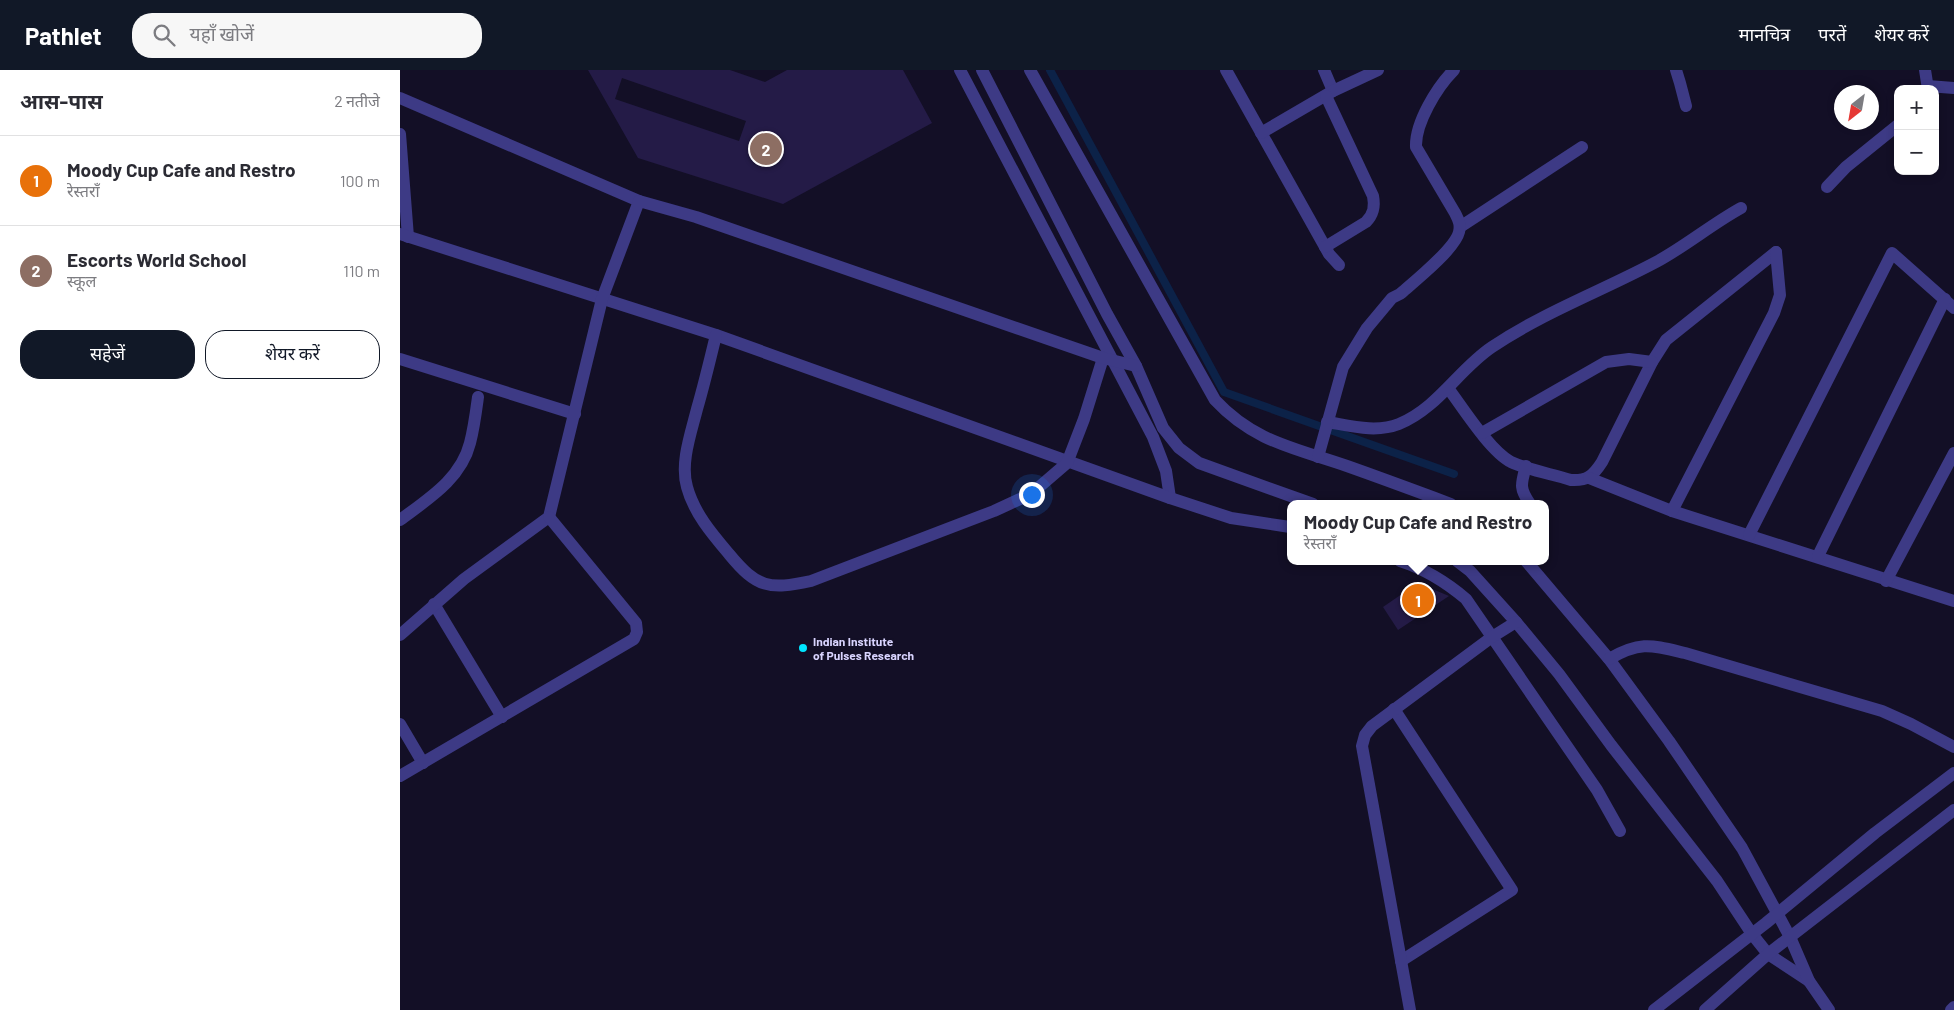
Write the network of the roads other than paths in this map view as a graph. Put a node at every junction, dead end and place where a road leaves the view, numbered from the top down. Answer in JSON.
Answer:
{"nodes":[{"id":1,"x":960,"y":70,"type":"edge"},
{"id":2,"x":982,"y":70,"type":"edge"},
{"id":3,"x":1030,"y":70,"type":"edge"},
{"id":4,"x":1226,"y":70,"type":"edge"},
{"id":5,"x":1324,"y":70,"type":"edge"},
{"id":6,"x":1378,"y":70,"type":"edge"},
{"id":7,"x":1454,"y":70,"type":"edge"},
{"id":8,"x":1676,"y":70,"type":"edge"},
{"id":9,"x":1925,"y":70,"type":"edge"},
{"id":10,"x":1928,"y":85,"type":"edge"},
{"id":11,"x":1939,"y":87,"type":"edge"},
{"id":12,"x":1954,"y":88,"type":"edge"},
{"id":13,"x":1330,"y":94,"type":"junction"},
{"id":14,"x":400,"y":98,"type":"edge"},
{"id":15,"x":1686,"y":106,"type":"dead end"},
{"id":16,"x":1894,"y":127,"type":"edge"},
{"id":17,"x":1261,"y":133,"type":"junction"},
{"id":18,"x":400,"y":134,"type":"edge"},
{"id":19,"x":1582,"y":147,"type":"dead end"},
{"id":20,"x":1827,"y":187,"type":"dead end"},
{"id":21,"x":639,"y":201,"type":"junction"},
{"id":22,"x":1741,"y":208,"type":"dead end"},
{"id":23,"x":1460,"y":227,"type":"junction"},
{"id":24,"x":404,"y":236,"type":"edge"},
{"id":25,"x":1325,"y":247,"type":"junction"},
{"id":26,"x":1339,"y":265,"type":"dead end"},
{"id":27,"x":602,"y":299,"type":"junction"},
{"id":28,"x":1950,"y":303,"type":"edge"},
{"id":29,"x":716,"y":336,"type":"junction"},
{"id":30,"x":400,"y":359,"type":"edge"},
{"id":31,"x":1109,"y":360,"type":"junction"},
{"id":32,"x":1652,"y":362,"type":"junction"},
{"id":33,"x":1136,"y":366,"type":"junction"},
{"id":34,"x":1448,"y":388,"type":"junction"},
{"id":35,"x":478,"y":397,"type":"dead end"},
{"id":36,"x":575,"y":414,"type":"junction"},
{"id":37,"x":1327,"y":422,"type":"junction"},
{"id":38,"x":1482,"y":433,"type":"junction"},
{"id":39,"x":1954,"y":453,"type":"edge"},
{"id":40,"x":1318,"y":457,"type":"junction"},
{"id":41,"x":1067,"y":463,"type":"junction"},
{"id":42,"x":1526,"y":466,"type":"junction"},
{"id":43,"x":1589,"y":478,"type":"junction"},
{"id":44,"x":1170,"y":498,"type":"junction"},
{"id":45,"x":1302,"y":500,"type":"edge"},
{"id":46,"x":1440,"y":500,"type":"edge"},
{"id":47,"x":1527,"y":500,"type":"edge"},
{"id":48,"x":1672,"y":511,"type":"junction"},
{"id":49,"x":549,"y":517,"type":"junction"},
{"id":50,"x":400,"y":520,"type":"edge"},
{"id":51,"x":1287,"y":527,"type":"edge"},
{"id":52,"x":1750,"y":535,"type":"junction"},
{"id":53,"x":1818,"y":556,"type":"junction"},
{"id":54,"x":1409,"y":565,"type":"edge"},
{"id":55,"x":1462,"y":565,"type":"edge"},
{"id":56,"x":1530,"y":565,"type":"edge"},
{"id":57,"x":1886,"y":581,"type":"junction"},
{"id":58,"x":1954,"y":601,"type":"edge"},
{"id":59,"x":434,"y":604,"type":"junction"},
{"id":60,"x":1516,"y":622,"type":"junction"},
{"id":61,"x":400,"y":635,"type":"edge"},
{"id":62,"x":1492,"y":637,"type":"junction"},
{"id":63,"x":1609,"y":659,"type":"junction"},
{"id":64,"x":1394,"y":709,"type":"junction"},
{"id":65,"x":502,"y":717,"type":"junction"},
{"id":66,"x":400,"y":724,"type":"edge"},
{"id":67,"x":1954,"y":747,"type":"edge"},
{"id":68,"x":423,"y":763,"type":"junction"},
{"id":69,"x":1954,"y":773,"type":"edge"},
{"id":70,"x":400,"y":776,"type":"edge"},
{"id":71,"x":1954,"y":810,"type":"edge"},
{"id":72,"x":1620,"y":831,"type":"dead end"},
{"id":73,"x":1778,"y":913,"type":"junction"},
{"id":74,"x":1752,"y":934,"type":"junction"},
{"id":75,"x":1790,"y":937,"type":"junction"},
{"id":76,"x":1768,"y":954,"type":"junction"},
{"id":77,"x":1401,"y":961,"type":"junction"},
{"id":78,"x":1809,"y":981,"type":"junction"},
{"id":79,"x":1954,"y":1007,"type":"edge"},
{"id":80,"x":1410,"y":1010,"type":"edge"},
{"id":81,"x":1654,"y":1010,"type":"edge"},
{"id":82,"x":1704,"y":1010,"type":"edge"},
{"id":83,"x":1829,"y":1010,"type":"edge"},
{"id":84,"x":1951,"y":1010,"type":"edge"}],
"edges":[{"from":1,"to":31,"type":"street"},
{"from":2,"to":33,"type":"street"},
{"from":3,"to":40,"type":"street"},
{"from":4,"to":17,"type":"street"},
{"from":5,"to":13,"type":"street"},
{"from":6,"to":13,"type":"street"},
{"from":7,"to":23,"type":"street"},
{"from":8,"to":15,"type":"street"},
{"from":9,"to":10,"type":"street"},
{"from":11,"to":12,"type":"street"},
{"from":13,"to":17,"type":"street"},
{"from":13,"to":25,"type":"street"},
{"from":14,"to":21,"type":"street"},
{"from":16,"to":20,"type":"street"},
{"from":17,"to":25,"type":"street"},
{"from":18,"to":24,"type":"street"},
{"from":19,"to":23,"type":"street"},
{"from":21,"to":27,"type":"street"},
{"from":21,"to":31,"type":"street"},
{"from":22,"to":34,"type":"street"},
{"from":23,"to":37,"type":"street"},
{"from":24,"to":27,"type":"street"},
{"from":25,"to":26,"type":"street"},
{"from":27,"to":29,"type":"street"},
{"from":27,"to":36,"type":"street"},
{"from":28,"to":52,"type":"street"},
{"from":28,"to":53,"type":"street"},
{"from":29,"to":41,"type":"street"},
{"from":29,"to":41,"type":"street"},
{"from":30,"to":36,"type":"street"},
{"from":31,"to":33,"type":"street"},
{"from":31,"to":41,"type":"street"},
{"from":31,"to":44,"type":"street"},
{"from":32,"to":38,"type":"street"},
{"from":32,"to":43,"type":"street"},
{"from":32,"to":48,"type":"street"},
{"from":33,"to":45,"type":"street"},
{"from":34,"to":37,"type":"street"},
{"from":34,"to":38,"type":"street"},
{"from":35,"to":50,"type":"street"},
{"from":36,"to":49,"type":"street"},
{"from":37,"to":40,"type":"street"},
{"from":38,"to":42,"type":"street"},
{"from":39,"to":57,"type":"street"},
{"from":40,"to":46,"type":"street"},
{"from":41,"to":44,"type":"street"},
{"from":42,"to":43,"type":"street"},
{"from":42,"to":47,"type":"street"},
{"from":43,"to":48,"type":"street"},
{"from":44,"to":51,"type":"street"},
{"from":48,"to":52,"type":"street"},
{"from":49,"to":59,"type":"street"},
{"from":49,"to":65,"type":"street"},
{"from":52,"to":53,"type":"street"},
{"from":53,"to":57,"type":"street"},
{"from":54,"to":62,"type":"street"},
{"from":55,"to":60,"type":"street"},
{"from":56,"to":63,"type":"street"},
{"from":57,"to":58,"type":"street"},
{"from":59,"to":61,"type":"street"},
{"from":59,"to":65,"type":"street"},
{"from":60,"to":62,"type":"street"},
{"from":60,"to":74,"type":"street"},
{"from":62,"to":64,"type":"street"},
{"from":62,"to":72,"type":"street"},
{"from":63,"to":67,"type":"street"},
{"from":63,"to":73,"type":"street"},
{"from":64,"to":77,"type":"street"},
{"from":64,"to":77,"type":"street"},
{"from":65,"to":68,"type":"street"},
{"from":66,"to":68,"type":"street"},
{"from":68,"to":70,"type":"street"},
{"from":69,"to":73,"type":"street"},
{"from":71,"to":75,"type":"street"},
{"from":73,"to":74,"type":"street"},
{"from":73,"to":75,"type":"street"},
{"from":74,"to":76,"type":"street"},
{"from":74,"to":81,"type":"street"},
{"from":75,"to":76,"type":"street"},
{"from":75,"to":78,"type":"street"},
{"from":76,"to":78,"type":"street"},
{"from":76,"to":82,"type":"street"},
{"from":77,"to":80,"type":"street"},
{"from":78,"to":83,"type":"street"},
{"from":79,"to":84,"type":"street"}]}
